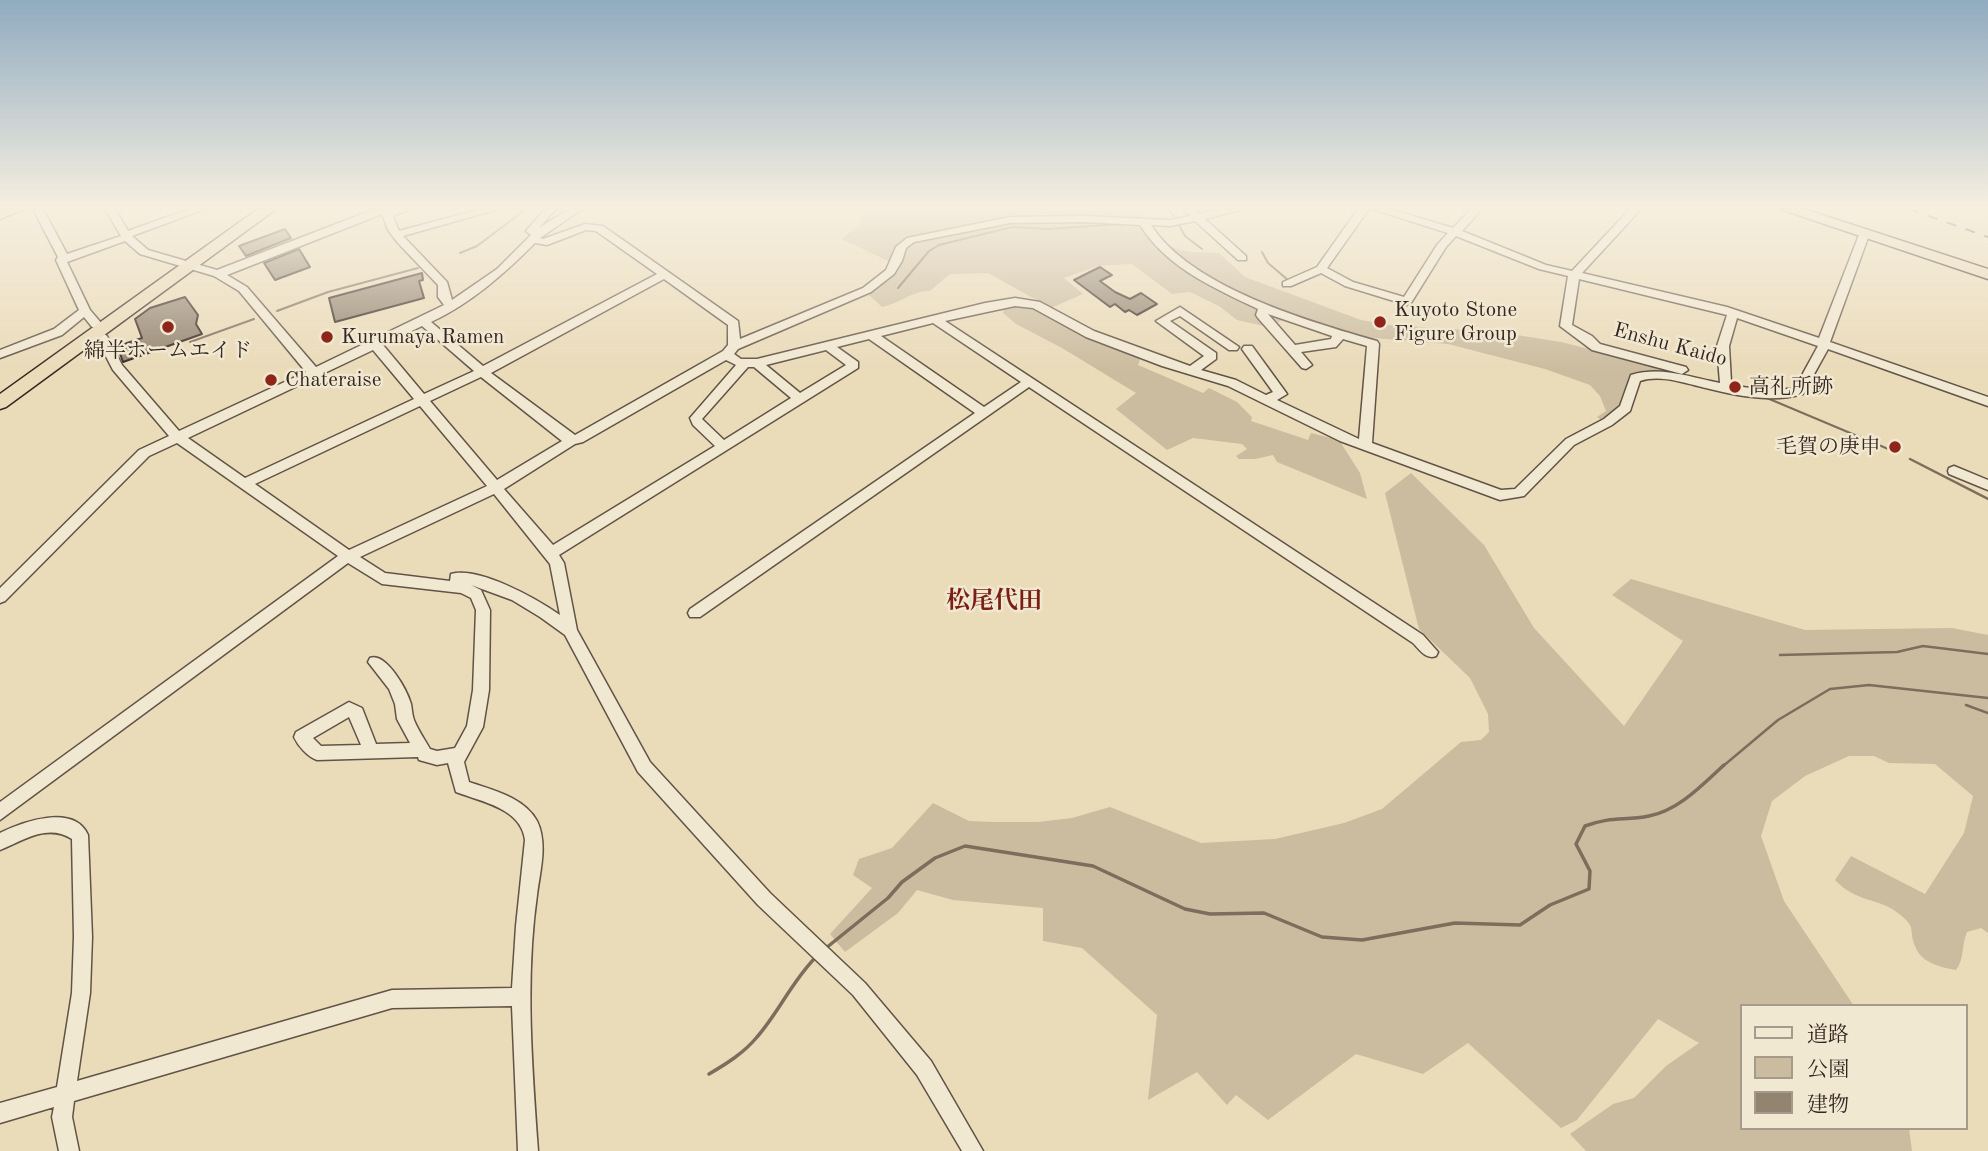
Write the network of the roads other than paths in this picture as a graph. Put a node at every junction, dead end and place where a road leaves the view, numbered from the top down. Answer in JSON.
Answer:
{"nodes":[{"id":1,"x":62,"y":263,"type":"edge"},
{"id":2,"x":179,"y":263,"type":"edge"},
{"id":3,"x":189,"y":263,"type":"edge"},
{"id":4,"x":189,"y":263,"type":"edge"},
{"id":5,"x":248,"y":263,"type":"edge"},
{"id":6,"x":420,"y":263,"type":"edge"},
{"id":7,"x":507,"y":263,"type":"edge"},
{"id":8,"x":647,"y":263,"type":"edge"},
{"id":9,"x":894,"y":263,"type":"edge"},
{"id":10,"x":1181,"y":263,"type":"edge"},
{"id":11,"x":1326,"y":263,"type":"edge"},
{"id":12,"x":1431,"y":263,"type":"edge"},
{"id":13,"x":1532,"y":263,"type":"edge"},
{"id":14,"x":1586,"y":263,"type":"edge"},
{"id":15,"x":1854,"y":263,"type":"edge"},
{"id":16,"x":1952,"y":263,"type":"edge"},
{"id":17,"x":186,"y":265,"type":"junction"},
{"id":18,"x":1321,"y":270,"type":"junction"},
{"id":19,"x":218,"y":274,"type":"junction"},
{"id":20,"x":1988,"y":274,"type":"edge"},
{"id":21,"x":664,"y":275,"type":"junction"},
{"id":22,"x":1574,"y":275,"type":"junction"},
{"id":23,"x":1287,"y":284,"type":"dead end"},
{"id":24,"x":479,"y":289,"type":"junction"},
{"id":25,"x":489,"y":297,"type":"dead end"},
{"id":26,"x":451,"y":307,"type":"junction"},
{"id":27,"x":1267,"y":309,"type":"junction"},
{"id":28,"x":1733,"y":314,"type":"junction"},
{"id":29,"x":936,"y":320,"type":"junction"},
{"id":30,"x":424,"y":322,"type":"junction"},
{"id":31,"x":92,"y":323,"type":"junction"},
{"id":32,"x":1338,"y":334,"type":"junction"},
{"id":33,"x":871,"y":335,"type":"junction"},
{"id":34,"x":1825,"y":344,"type":"junction"},
{"id":35,"x":376,"y":345,"type":"junction"},
{"id":36,"x":828,"y":346,"type":"junction"},
{"id":37,"x":1233,"y":347,"type":"dead end"},
{"id":38,"x":1248,"y":349,"type":"dead end"},
{"id":39,"x":1295,"y":349,"type":"junction"},
{"id":40,"x":731,"y":350,"type":"junction"},
{"id":41,"x":0,"y":354,"type":"edge"},
{"id":42,"x":750,"y":364,"type":"junction"},
{"id":43,"x":1307,"y":365,"type":"dead end"},
{"id":44,"x":1191,"y":371,"type":"junction"},
{"id":45,"x":482,"y":372,"type":"junction"},
{"id":46,"x":314,"y":373,"type":"junction"},
{"id":47,"x":1030,"y":381,"type":"junction"},
{"id":48,"x":1725,"y":382,"type":"junction"},
{"id":49,"x":0,"y":393,"type":"edge"},
{"id":50,"x":1775,"y":394,"type":"junction"},
{"id":51,"x":800,"y":399,"type":"junction"},
{"id":52,"x":1265,"y":400,"type":"junction"},
{"id":53,"x":423,"y":401,"type":"junction"},
{"id":54,"x":1988,"y":402,"type":"edge"},
{"id":55,"x":0,"y":403,"type":"edge"},
{"id":56,"x":984,"y":413,"type":"junction"},
{"id":57,"x":176,"y":436,"type":"junction"},
{"id":58,"x":571,"y":441,"type":"junction"},
{"id":59,"x":1365,"y":446,"type":"junction"},
{"id":60,"x":724,"y":447,"type":"junction"},
{"id":61,"x":1954,"y":471,"type":"dead end"},
{"id":62,"x":243,"y":484,"type":"junction"},
{"id":63,"x":1988,"y":485,"type":"edge"},
{"id":64,"x":497,"y":487,"type":"junction"},
{"id":65,"x":551,"y":554,"type":"junction"},
{"id":66,"x":348,"y":556,"type":"junction"},
{"id":67,"x":408,"y":581,"type":"junction"},
{"id":68,"x":0,"y":597,"type":"edge"},
{"id":69,"x":695,"y":613,"type":"dead end"},
{"id":70,"x":570,"y":631,"type":"junction"},
{"id":71,"x":1431,"y":653,"type":"dead end"},
{"id":72,"x":375,"y":662,"type":"dead end"},
{"id":73,"x":422,"y":750,"type":"junction"},
{"id":74,"x":371,"y":751,"type":"dead end"},
{"id":75,"x":460,"y":754,"type":"junction"},
{"id":76,"x":0,"y":812,"type":"edge"},
{"id":77,"x":0,"y":842,"type":"edge"},
{"id":78,"x":520,"y":997,"type":"junction"},
{"id":79,"x":66,"y":1094,"type":"junction"},
{"id":80,"x":0,"y":1113,"type":"edge"},
{"id":81,"x":69,"y":1151,"type":"edge"},
{"id":82,"x":528,"y":1151,"type":"edge"},
{"id":83,"x":973,"y":1151,"type":"edge"}],
"edges":[{"from":1,"to":31,"type":"street"},
{"from":2,"to":17,"type":"street"},
{"from":3,"to":17,"type":"highway"},
{"from":4,"to":17,"type":"highway"},
{"from":5,"to":19,"type":"street"},
{"from":6,"to":26,"type":"street"},
{"from":7,"to":24,"type":"street"},
{"from":8,"to":21,"type":"street"},
{"from":9,"to":40,"type":"street"},
{"from":10,"to":27,"type":"street"},
{"from":11,"to":18,"type":"street"},
{"from":12,"to":18,"type":"street"},
{"from":13,"to":22,"type":"street"},
{"from":14,"to":22,"type":"street"},
{"from":15,"to":34,"type":"street"},
{"from":16,"to":20,"type":"highway"},
{"from":17,"to":19,"type":"street"},
{"from":17,"to":31,"type":"highway"},
{"from":18,"to":23,"type":"street"},
{"from":19,"to":46,"type":"street"},
{"from":21,"to":40,"type":"street"},
{"from":21,"to":45,"type":"street"},
{"from":22,"to":28,"type":"street"},
{"from":22,"to":48,"type":"street","name":"Enshu Kaido"},
{"from":24,"to":25,"type":"street"},
{"from":24,"to":26,"type":"street"},
{"from":26,"to":30,"type":"street"},
{"from":27,"to":32,"type":"street"},
{"from":27,"to":39,"type":"street"},
{"from":28,"to":34,"type":"street"},
{"from":28,"to":48,"type":"street"},
{"from":29,"to":33,"type":"street"},
{"from":29,"to":44,"type":"street"},
{"from":29,"to":47,"type":"street"},
{"from":30,"to":35,"type":"street"},
{"from":30,"to":45,"type":"street"},
{"from":31,"to":41,"type":"street"},
{"from":31,"to":49,"type":"highway"},
{"from":31,"to":55,"type":"highway"},
{"from":31,"to":57,"type":"street"},
{"from":32,"to":39,"type":"street"},
{"from":32,"to":59,"type":"street"},
{"from":33,"to":36,"type":"street"},
{"from":33,"to":56,"type":"street"},
{"from":34,"to":50,"type":"street"},
{"from":34,"to":54,"type":"street"},
{"from":35,"to":46,"type":"street"},
{"from":35,"to":53,"type":"street"},
{"from":36,"to":42,"type":"street"},
{"from":36,"to":51,"type":"street"},
{"from":37,"to":44,"type":"street"},
{"from":38,"to":52,"type":"street"},
{"from":39,"to":43,"type":"street"},
{"from":40,"to":42,"type":"street"},
{"from":40,"to":58,"type":"street"},
{"from":42,"to":51,"type":"street"},
{"from":42,"to":60,"type":"street"},
{"from":44,"to":52,"type":"street"},
{"from":45,"to":53,"type":"street"},
{"from":45,"to":58,"type":"street"},
{"from":46,"to":57,"type":"street"},
{"from":47,"to":56,"type":"street"},
{"from":47,"to":71,"type":"street"},
{"from":48,"to":50,"type":"street","name":"Enshu Kaido"},
{"from":50,"to":59,"type":"street"},
{"from":51,"to":60,"type":"street"},
{"from":52,"to":59,"type":"street"},
{"from":53,"to":62,"type":"street"},
{"from":53,"to":64,"type":"street"},
{"from":56,"to":69,"type":"street"},
{"from":57,"to":62,"type":"street"},
{"from":57,"to":68,"type":"street"},
{"from":58,"to":64,"type":"street"},
{"from":60,"to":65,"type":"street"},
{"from":61,"to":63,"type":"street"},
{"from":62,"to":66,"type":"street"},
{"from":64,"to":65,"type":"street"},
{"from":64,"to":66,"type":"street"},
{"from":65,"to":70,"type":"street"},
{"from":66,"to":67,"type":"street"},
{"from":66,"to":76,"type":"street"},
{"from":67,"to":70,"type":"street"},
{"from":67,"to":75,"type":"street"},
{"from":70,"to":83,"type":"street"},
{"from":72,"to":73,"type":"street"},
{"from":73,"to":74,"type":"street"},
{"from":73,"to":75,"type":"street"},
{"from":75,"to":78,"type":"street"},
{"from":77,"to":79,"type":"street"},
{"from":78,"to":79,"type":"street"},
{"from":78,"to":82,"type":"street"},
{"from":79,"to":80,"type":"street"},
{"from":79,"to":81,"type":"street"}]}
